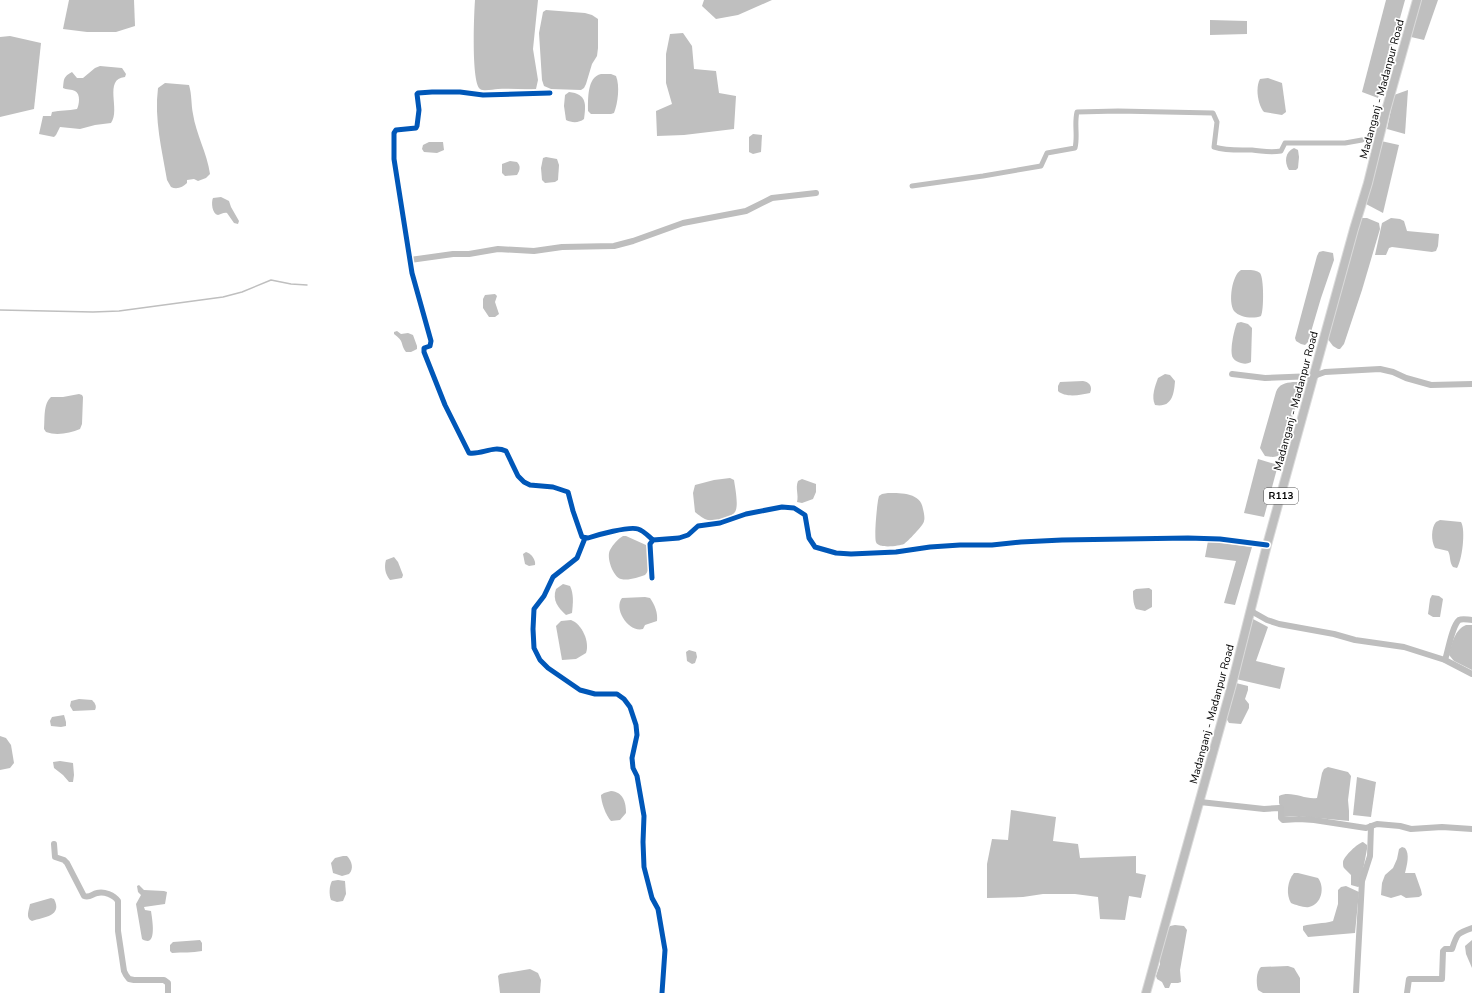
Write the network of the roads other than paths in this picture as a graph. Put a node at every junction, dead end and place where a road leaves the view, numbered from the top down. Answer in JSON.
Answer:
{"nodes":[{"id":1,"x":1417,"y":0,"type":"edge"},
{"id":2,"x":550,"y":93,"type":"dead end"},
{"id":3,"x":816,"y":193,"type":"dead end"},
{"id":4,"x":410,"y":260,"type":"junction"},
{"id":5,"x":1232,"y":374,"type":"dead end"},
{"id":6,"x":1314,"y":376,"type":"junction"},
{"id":7,"x":1472,"y":384,"type":"edge"},
{"id":8,"x":585,"y":538,"type":"junction"},
{"id":9,"x":653,"y":540,"type":"junction"},
{"id":10,"x":1267,"y":545,"type":"junction"},
{"id":11,"x":652,"y":578,"type":"dead end"},
{"id":12,"x":1251,"y":611,"type":"junction"},
{"id":13,"x":1472,"y":620,"type":"edge"},
{"id":14,"x":1445,"y":660,"type":"junction"},
{"id":15,"x":1472,"y":674,"type":"edge"},
{"id":16,"x":1200,"y":802,"type":"junction"},
{"id":17,"x":1371,"y":826,"type":"junction"},
{"id":18,"x":1472,"y":829,"type":"edge"},
{"id":19,"x":54,"y":844,"type":"dead end"},
{"id":20,"x":1472,"y":928,"type":"edge"},
{"id":21,"x":168,"y":993,"type":"edge"},
{"id":22,"x":662,"y":993,"type":"edge"},
{"id":23,"x":1146,"y":993,"type":"edge"},
{"id":24,"x":1149,"y":993,"type":"edge"},
{"id":25,"x":1356,"y":993,"type":"edge"},
{"id":26,"x":1407,"y":993,"type":"edge"}],
"edges":[{"from":1,"to":6,"type":"main road","name":"Madanganj - Madanpur Road","number":"R113"},
{"from":2,"to":4,"type":"street"},
{"from":3,"to":4,"type":"street"},
{"from":4,"to":8,"type":"street"},
{"from":5,"to":6,"type":"street"},
{"from":6,"to":7,"type":"street"},
{"from":6,"to":10,"type":"main road","name":"Madanganj - Madanpur Road","number":"R113"},
{"from":8,"to":9,"type":"street"},
{"from":8,"to":22,"type":"street"},
{"from":9,"to":10,"type":"street"},
{"from":9,"to":11,"type":"street"},
{"from":10,"to":12,"type":"main road","name":"Madanganj - Madanpur Road","number":"R113"},
{"from":12,"to":14,"type":"street"},
{"from":12,"to":16,"type":"main road","name":"Madanganj - Madanpur Road","number":"R113"},
{"from":13,"to":14,"type":"street"},
{"from":14,"to":15,"type":"street"},
{"from":16,"to":17,"type":"street"},
{"from":16,"to":23,"type":"main road","name":"Madanganj - Madanpur Road","number":"R113"},
{"from":17,"to":18,"type":"street"},
{"from":17,"to":25,"type":"street"},
{"from":19,"to":21,"type":"street"},
{"from":20,"to":26,"type":"street"},
{"from":23,"to":24,"type":"street"}]}
